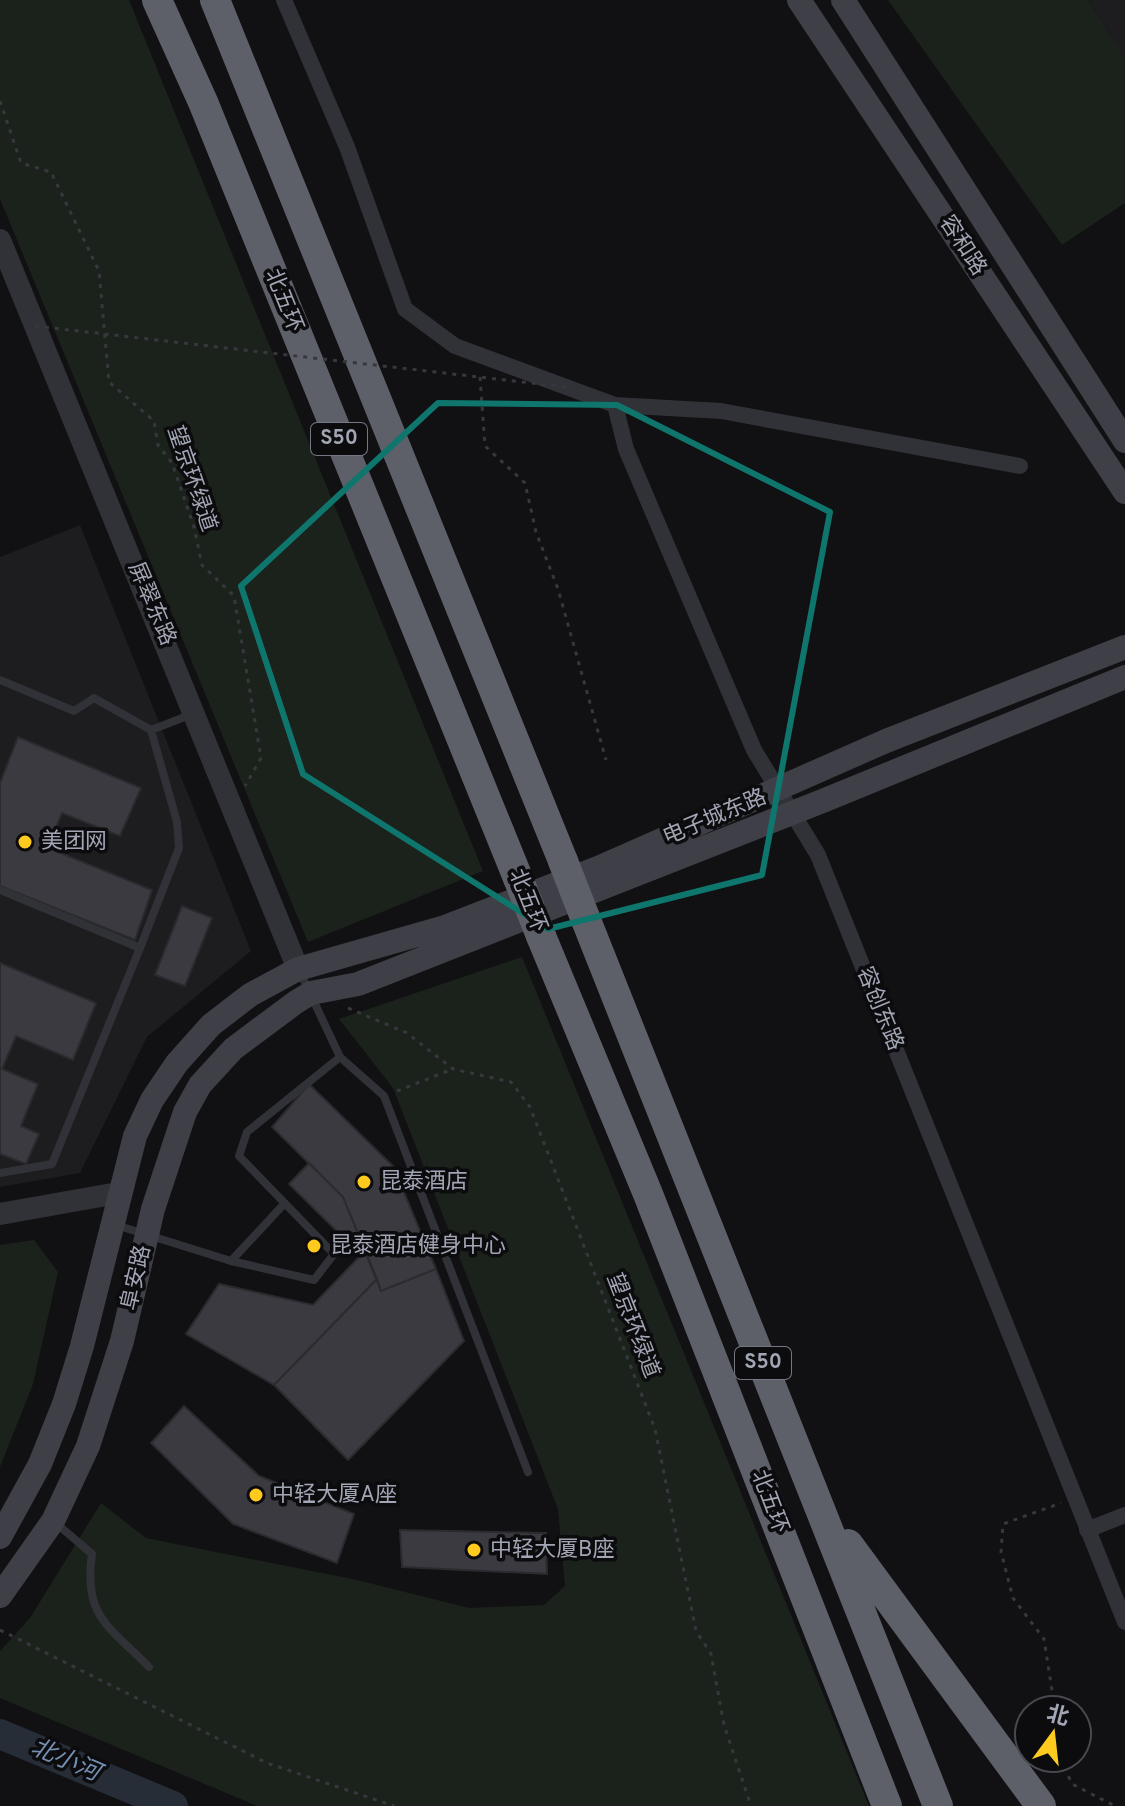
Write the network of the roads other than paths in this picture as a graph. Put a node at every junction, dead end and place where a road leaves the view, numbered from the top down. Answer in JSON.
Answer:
{"nodes":[{"id":1,"x":157,"y":0,"type":"edge"},
{"id":2,"x":215,"y":0,"type":"edge"},
{"id":3,"x":284,"y":0,"type":"edge"},
{"id":4,"x":799,"y":0,"type":"edge"},
{"id":5,"x":843,"y":0,"type":"edge"},
{"id":6,"x":0,"y":242,"type":"edge"},
{"id":7,"x":615,"y":405,"type":"junction"},
{"id":8,"x":1125,"y":441,"type":"edge"},
{"id":9,"x":1020,"y":466,"type":"dead end"},
{"id":10,"x":1125,"y":492,"type":"edge"},
{"id":11,"x":1125,"y":647,"type":"edge"},
{"id":12,"x":1125,"y":677,"type":"edge"},
{"id":13,"x":0,"y":680,"type":"edge"},
{"id":14,"x":196,"y":713,"type":"junction"},
{"id":15,"x":151,"y":730,"type":"junction"},
{"id":16,"x":784,"y":801,"type":"junction"},
{"id":17,"x":0,"y":890,"type":"edge"},
{"id":18,"x":140,"y":948,"type":"junction"},
{"id":19,"x":298,"y":969,"type":"junction"},
{"id":20,"x":311,"y":993,"type":"junction"},
{"id":21,"x":340,"y":1057,"type":"junction"},
{"id":22,"x":0,"y":1173,"type":"edge"},
{"id":23,"x":118,"y":1193,"type":"junction"},
{"id":24,"x":284,"y":1204,"type":"junction"},
{"id":25,"x":0,"y":1214,"type":"edge"},
{"id":26,"x":112,"y":1223,"type":"junction"},
{"id":27,"x":147,"y":1235,"type":"junction"},
{"id":28,"x":231,"y":1261,"type":"junction"},
{"id":29,"x":528,"y":1472,"type":"dead end"},
{"id":30,"x":817,"y":1499,"type":"junction"},
{"id":31,"x":1125,"y":1515,"type":"edge"},
{"id":32,"x":53,"y":1521,"type":"junction"},
{"id":33,"x":1087,"y":1530,"type":"junction"},
{"id":34,"x":0,"y":1537,"type":"edge"},
{"id":35,"x":0,"y":1596,"type":"edge"},
{"id":36,"x":1125,"y":1622,"type":"edge"},
{"id":37,"x":149,"y":1667,"type":"dead end"},
{"id":38,"x":936,"y":1799,"type":"edge"},
{"id":39,"x":887,"y":1806,"type":"edge"},
{"id":40,"x":1041,"y":1806,"type":"edge"}],
"edges":[{"from":1,"to":39,"type":"highway","name":"北五环","number":"S50","bridge":true},
{"from":2,"to":30,"type":"highway","name":"北五环","number":"S50","bridge":true},
{"from":3,"to":7,"type":"street"},
{"from":4,"to":10,"type":"main road","name":"容和路"},
{"from":5,"to":8,"type":"main road","name":"容和路"},
{"from":6,"to":14,"type":"street","name":"屏翠东路"},
{"from":7,"to":9,"type":"street"},
{"from":7,"to":16,"type":"street","name":"容创东路"},
{"from":11,"to":16,"type":"main road","name":"电子城东路"},
{"from":12,"to":16,"type":"main road","name":"电子城东路"},
{"from":13,"to":15,"type":"lane"},
{"from":14,"to":15,"type":"lane"},
{"from":14,"to":19,"type":"street","name":"屏翠东路"},
{"from":15,"to":18,"type":"lane"},
{"from":16,"to":19,"type":"main road","name":"电子城东路"},
{"from":16,"to":20,"type":"main road","name":"电子城东路"},
{"from":16,"to":33,"type":"street","name":"容创东路"},
{"from":17,"to":18,"type":"lane"},
{"from":18,"to":22,"type":"lane"},
{"from":19,"to":20,"type":"lane"},
{"from":19,"to":23,"type":"main road","name":"阜安路"},
{"from":20,"to":21,"type":"lane"},
{"from":20,"to":27,"type":"main road","name":"阜安路"},
{"from":21,"to":24,"type":"lane"},
{"from":21,"to":29,"type":"lane"},
{"from":23,"to":25,"type":"street"},
{"from":23,"to":26,"type":"main road","name":"阜安路"},
{"from":24,"to":28,"type":"lane"},
{"from":24,"to":28,"type":"lane"},
{"from":26,"to":27,"type":"lane"},
{"from":26,"to":34,"type":"main road","name":"阜安路"},
{"from":27,"to":28,"type":"lane"},
{"from":27,"to":32,"type":"main road","name":"阜安路"},
{"from":30,"to":38,"type":"highway","name":"北五环","number":"S50"},
{"from":30,"to":40,"type":"highway"},
{"from":31,"to":33,"type":"street"},
{"from":32,"to":35,"type":"main road","name":"阜安路"},
{"from":32,"to":37,"type":"lane"},
{"from":33,"to":36,"type":"street","name":"容创东路"}]}
